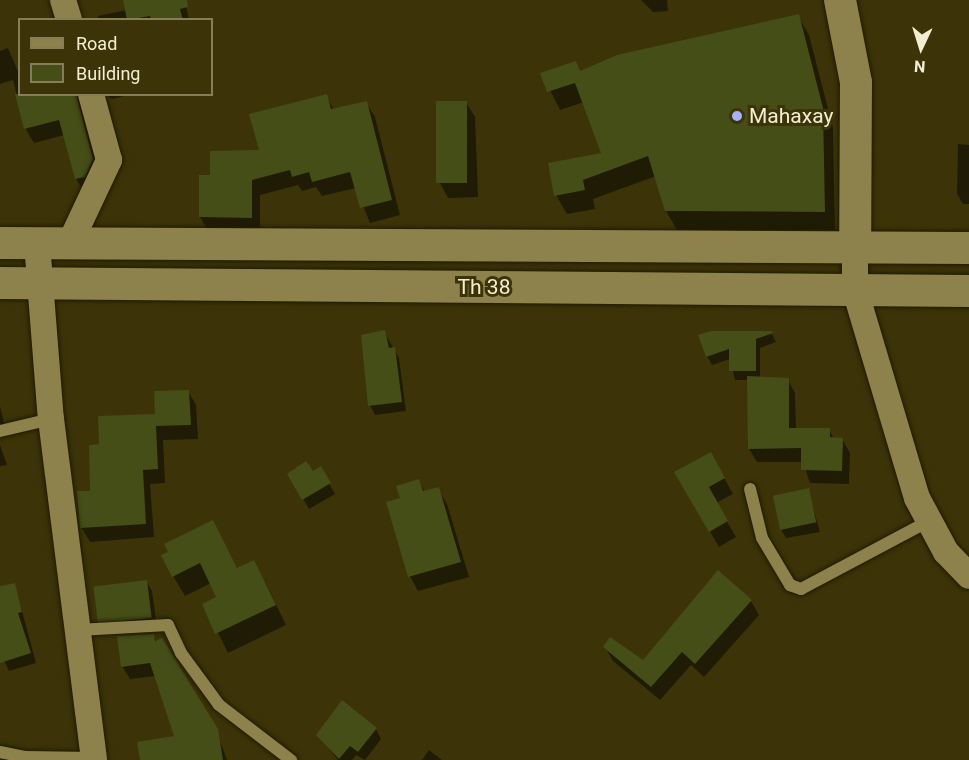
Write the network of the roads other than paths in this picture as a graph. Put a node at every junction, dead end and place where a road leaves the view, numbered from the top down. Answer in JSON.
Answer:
{"nodes":[{"id":1,"x":63,"y":0,"type":"edge"},
{"id":2,"x":840,"y":0,"type":"edge"},
{"id":3,"x":68,"y":18,"type":"edge"},
{"id":4,"x":92,"y":96,"type":"edge"},
{"id":5,"x":0,"y":243,"type":"edge"},
{"id":6,"x":37,"y":243,"type":"junction"},
{"id":7,"x":70,"y":243,"type":"junction"},
{"id":8,"x":855,"y":248,"type":"junction"},
{"id":9,"x":969,"y":248,"type":"edge"},
{"id":10,"x":0,"y":284,"type":"edge"},
{"id":11,"x":40,"y":284,"type":"junction"},
{"id":12,"x":855,"y":290,"type":"junction"},
{"id":13,"x":969,"y":291,"type":"edge"},
{"id":14,"x":51,"y":419,"type":"junction"},
{"id":15,"x":0,"y":431,"type":"edge"},
{"id":16,"x":750,"y":489,"type":"dead end"},
{"id":17,"x":927,"y":522,"type":"junction"},
{"id":18,"x":969,"y":576,"type":"edge"},
{"id":19,"x":78,"y":630,"type":"junction"},
{"id":20,"x":0,"y":752,"type":"edge"},
{"id":21,"x":94,"y":759,"type":"edge"},
{"id":22,"x":291,"y":760,"type":"edge"}],
"edges":[{"from":1,"to":3,"type":"street"},
{"from":2,"to":8,"type":"street"},
{"from":4,"to":7,"type":"street"},
{"from":5,"to":6,"type":"street","name":"Th 38"},
{"from":6,"to":7,"type":"street","name":"Th 38"},
{"from":6,"to":11,"type":"street"},
{"from":7,"to":8,"type":"street","name":"Th 38"},
{"from":8,"to":9,"type":"street","name":"Th 38"},
{"from":8,"to":12,"type":"street"},
{"from":10,"to":11,"type":"street","name":"Th 38"},
{"from":11,"to":12,"type":"street","name":"Th 38"},
{"from":11,"to":14,"type":"street"},
{"from":12,"to":13,"type":"street","name":"Th 38"},
{"from":12,"to":17,"type":"street"},
{"from":14,"to":15,"type":"lane"},
{"from":14,"to":19,"type":"street"},
{"from":16,"to":17,"type":"lane"},
{"from":17,"to":18,"type":"street"},
{"from":19,"to":21,"type":"street"},
{"from":19,"to":22,"type":"lane"},
{"from":20,"to":21,"type":"lane"}]}
